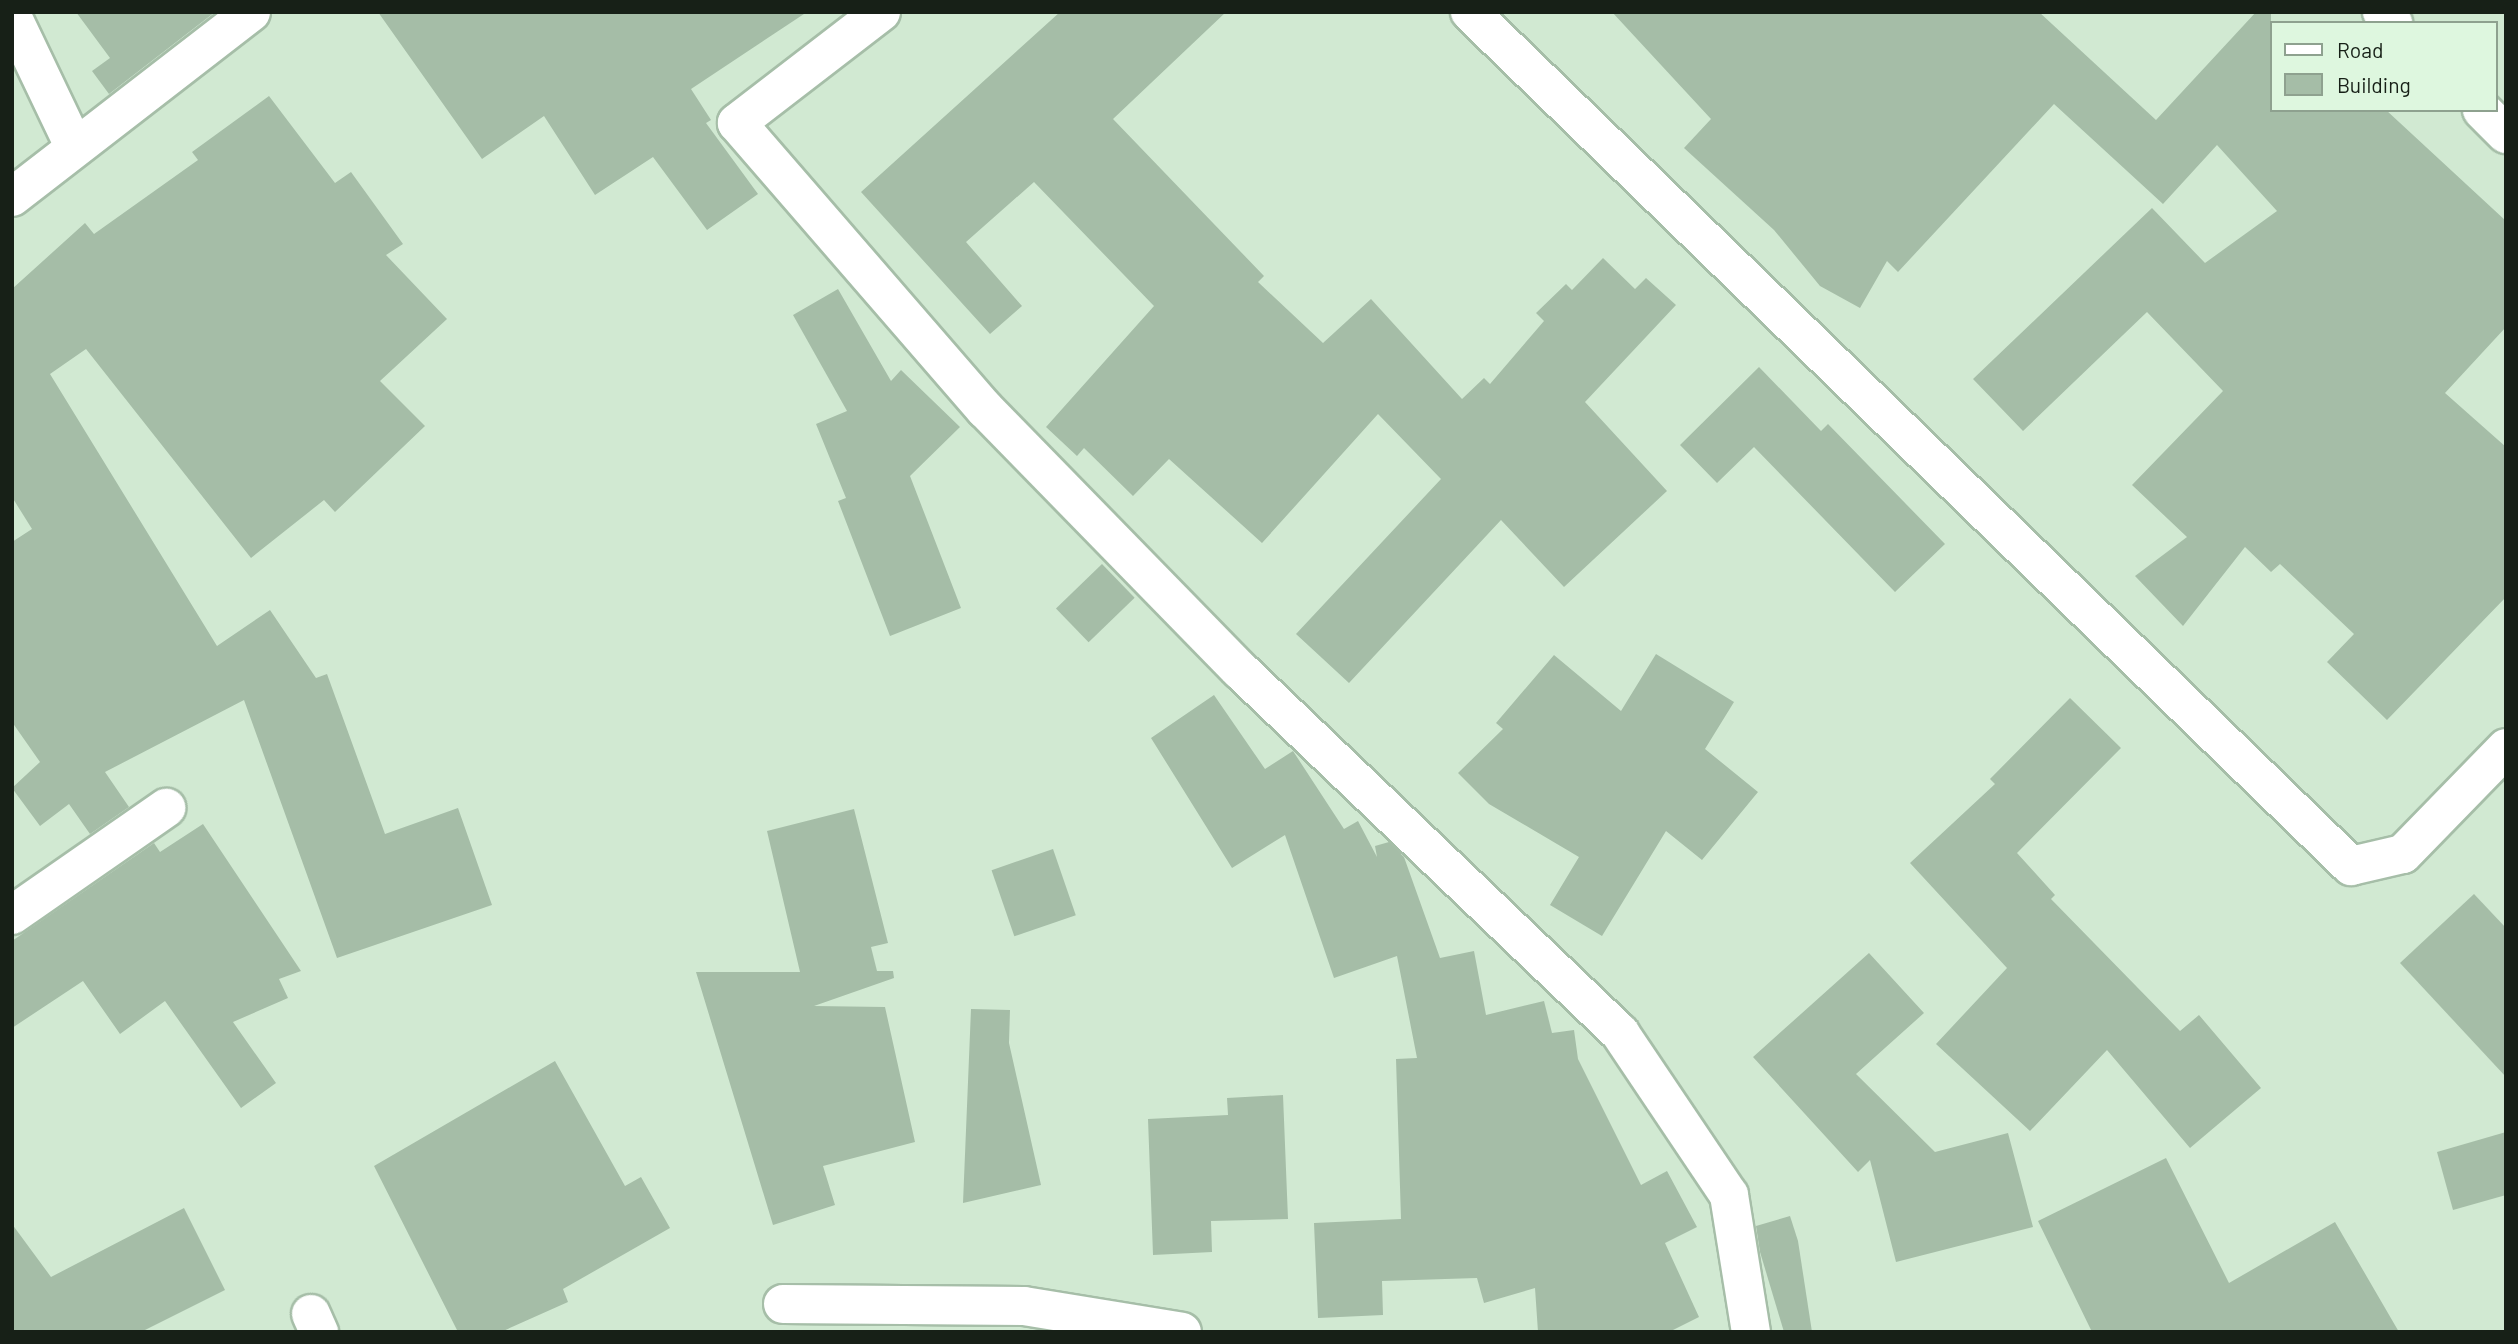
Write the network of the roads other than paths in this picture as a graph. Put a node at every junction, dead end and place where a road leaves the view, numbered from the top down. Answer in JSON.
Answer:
{"nodes":[{"id":1,"x":251,"y":12,"type":"edge"},
{"id":2,"x":881,"y":12,"type":"edge"},
{"id":3,"x":1470,"y":12,"type":"edge"},
{"id":4,"x":12,"y":16,"type":"edge"},
{"id":5,"x":2484,"y":112,"type":"edge"},
{"id":6,"x":2506,"y":134,"type":"edge"},
{"id":7,"x":74,"y":146,"type":"junction"},
{"id":8,"x":12,"y":197,"type":"edge"},
{"id":9,"x":2506,"y":748,"type":"edge"},
{"id":10,"x":166,"y":808,"type":"dead end"},
{"id":11,"x":12,"y":915,"type":"edge"},
{"id":12,"x":783,"y":1304,"type":"dead end"},
{"id":13,"x":1182,"y":1332,"type":"edge"},
{"id":14,"x":1751,"y":1332,"type":"edge"}],
"edges":[{"from":1,"to":7,"type":"street"},
{"from":2,"to":14,"type":"street"},
{"from":3,"to":9,"type":"street"},
{"from":4,"to":7,"type":"street"},
{"from":5,"to":6,"type":"street"},
{"from":7,"to":8,"type":"street"},
{"from":10,"to":11,"type":"street"},
{"from":12,"to":13,"type":"street"}]}
